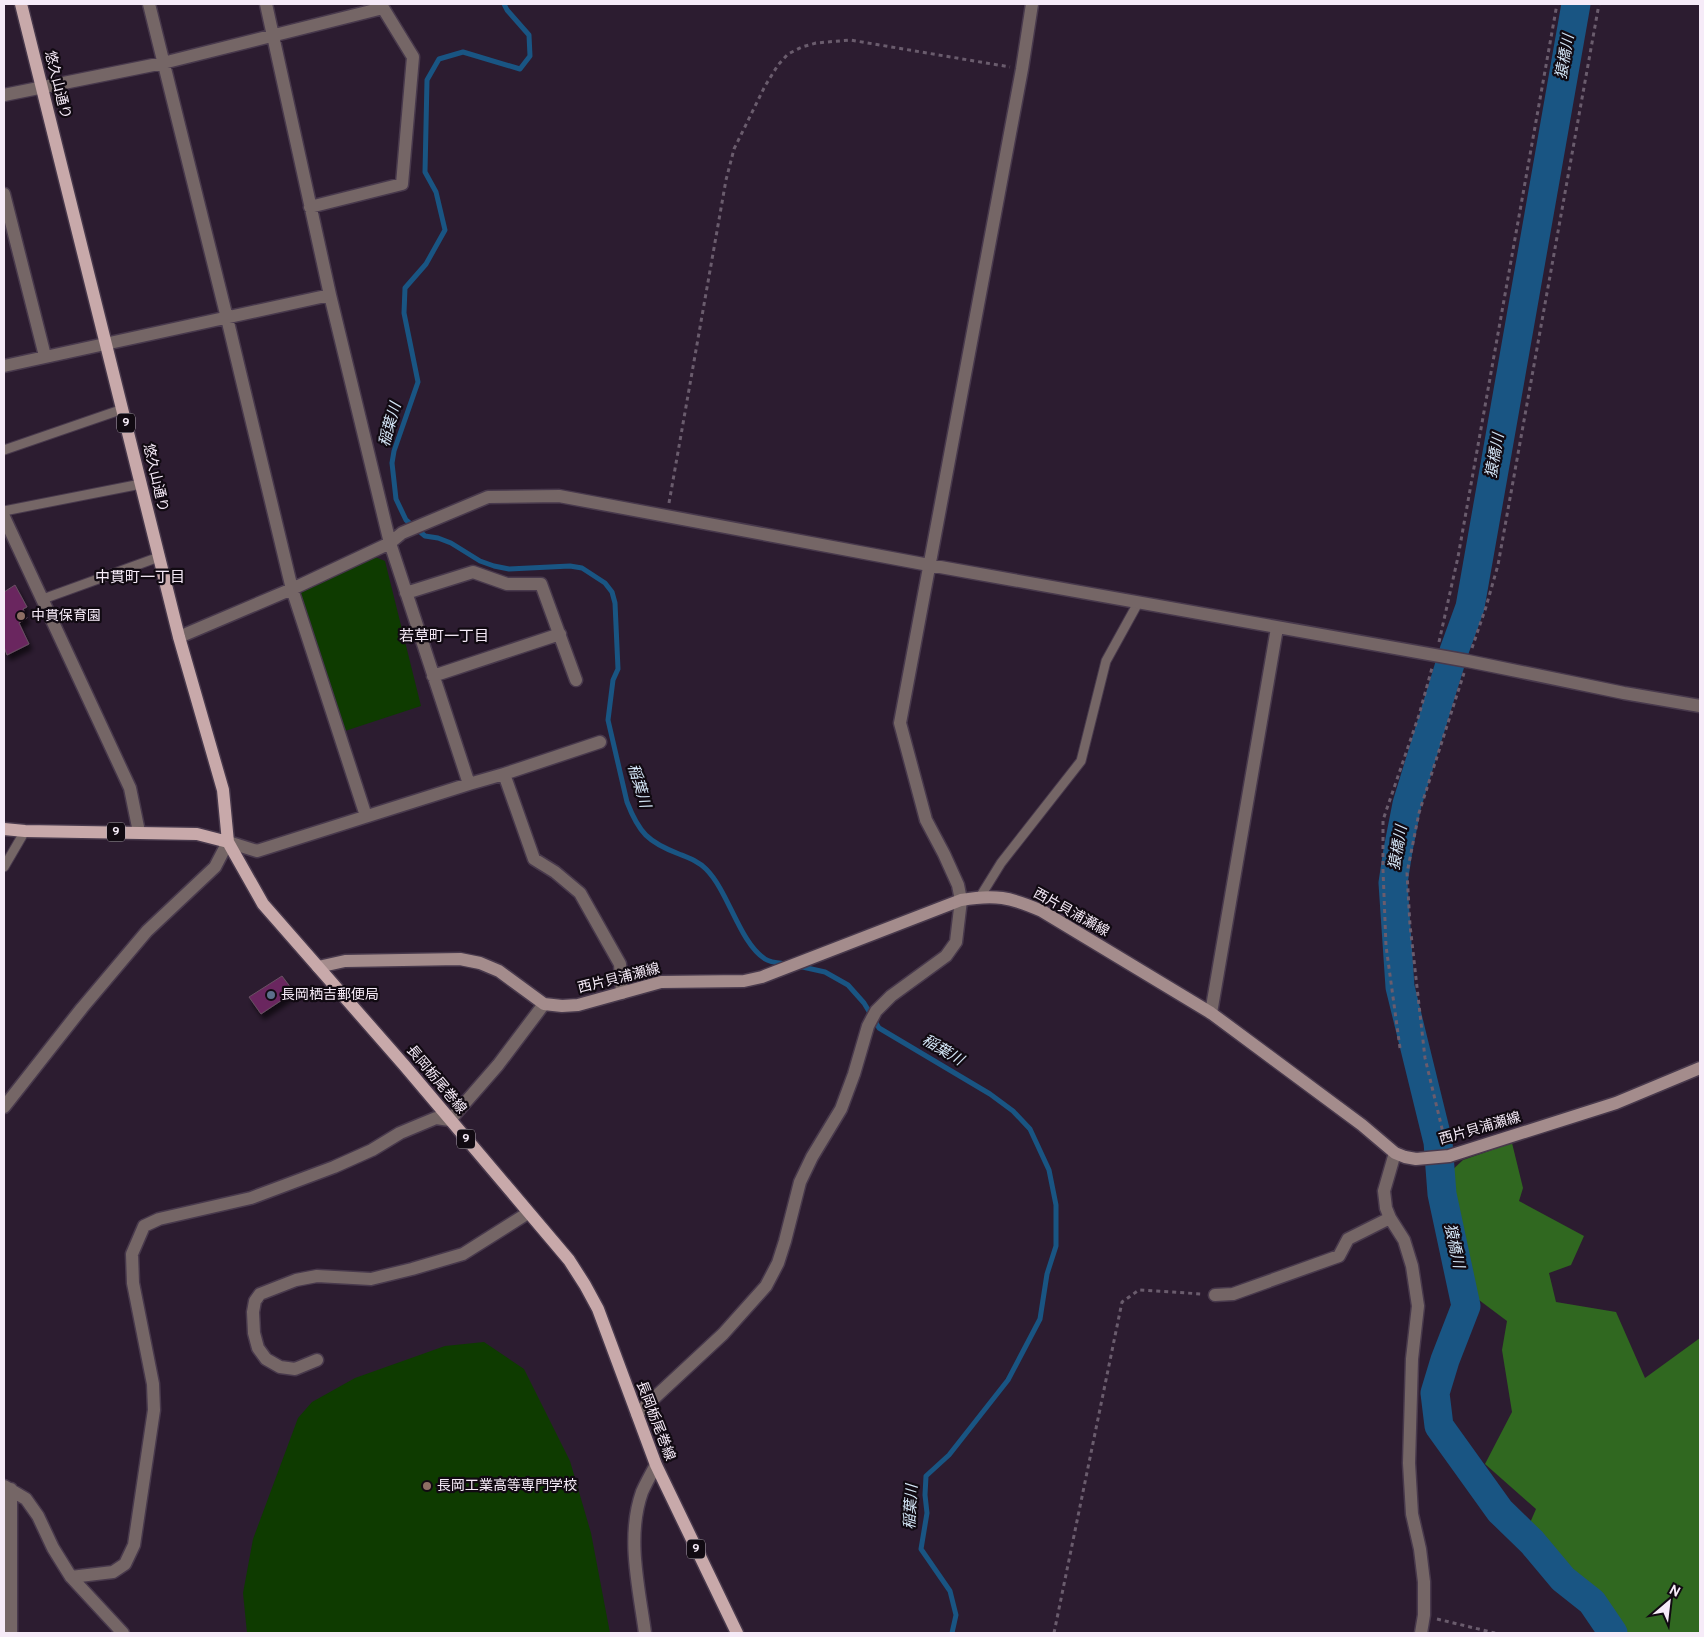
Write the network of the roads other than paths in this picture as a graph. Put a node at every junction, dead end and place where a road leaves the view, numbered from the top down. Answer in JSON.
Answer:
{"nodes":[{"id":1,"x":21,"y":4,"type":"edge"},
{"id":2,"x":150,"y":4,"type":"edge"},
{"id":3,"x":266,"y":4,"type":"edge"},
{"id":4,"x":1032,"y":4,"type":"edge"},
{"id":5,"x":383,"y":6,"type":"edge"},
{"id":6,"x":273,"y":35,"type":"junction"},
{"id":7,"x":163,"y":63,"type":"junction"},
{"id":8,"x":42,"y":87,"type":"junction"},
{"id":9,"x":4,"y":96,"type":"edge"},
{"id":10,"x":4,"y":194,"type":"edge"},
{"id":11,"x":310,"y":207,"type":"junction"},
{"id":12,"x":330,"y":295,"type":"junction"},
{"id":13,"x":227,"y":318,"type":"junction"},
{"id":14,"x":106,"y":344,"type":"junction"},
{"id":15,"x":45,"y":356,"type":"junction"},
{"id":16,"x":4,"y":366,"type":"edge"},
{"id":17,"x":123,"y":409,"type":"junction"},
{"id":18,"x":4,"y":450,"type":"edge"},
{"id":19,"x":140,"y":484,"type":"junction"},
{"id":20,"x":4,"y":511,"type":"edge"},
{"id":21,"x":4,"y":517,"type":"edge"},
{"id":22,"x":390,"y":543,"type":"junction"},
{"id":23,"x":159,"y":557,"type":"junction"},
{"id":24,"x":929,"y":565,"type":"junction"},
{"id":25,"x":292,"y":589,"type":"junction"},
{"id":26,"x":406,"y":593,"type":"junction"},
{"id":27,"x":43,"y":599,"type":"junction"},
{"id":28,"x":1138,"y":603,"type":"junction"},
{"id":29,"x":1277,"y":628,"type":"junction"},
{"id":30,"x":560,"y":634,"type":"junction"},
{"id":31,"x":180,"y":637,"type":"junction"},
{"id":32,"x":433,"y":676,"type":"junction"},
{"id":33,"x":576,"y":680,"type":"dead end"},
{"id":34,"x":1700,"y":706,"type":"edge"},
{"id":35,"x":600,"y":742,"type":"dead end"},
{"id":36,"x":504,"y":774,"type":"junction"},
{"id":37,"x":469,"y":784,"type":"junction"},
{"id":38,"x":366,"y":816,"type":"junction"},
{"id":39,"x":4,"y":829,"type":"edge"},
{"id":40,"x":25,"y":831,"type":"junction"},
{"id":41,"x":139,"y":832,"type":"junction"},
{"id":42,"x":228,"y":842,"type":"junction"},
{"id":43,"x":4,"y":867,"type":"edge"},
{"id":44,"x":980,"y":897,"type":"junction"},
{"id":45,"x":961,"y":900,"type":"junction"},
{"id":46,"x":318,"y":967,"type":"junction"},
{"id":47,"x":622,"y":993,"type":"junction"},
{"id":48,"x":544,"y":1004,"type":"junction"},
{"id":49,"x":1211,"y":1013,"type":"junction"},
{"id":50,"x":1700,"y":1068,"type":"edge"},
{"id":51,"x":4,"y":1107,"type":"edge"},
{"id":52,"x":450,"y":1120,"type":"junction"},
{"id":53,"x":1395,"y":1153,"type":"junction"},
{"id":54,"x":528,"y":1213,"type":"junction"},
{"id":55,"x":1390,"y":1218,"type":"junction"},
{"id":56,"x":1216,"y":1295,"type":"road end"},
{"id":57,"x":317,"y":1360,"type":"dead end"},
{"id":58,"x":637,"y":1414,"type":"junction"},
{"id":59,"x":656,"y":1465,"type":"junction"},
{"id":60,"x":7,"y":1488,"type":"edge"},
{"id":61,"x":71,"y":1578,"type":"junction"},
{"id":62,"x":11,"y":1633,"type":"edge"},
{"id":63,"x":123,"y":1633,"type":"edge"},
{"id":64,"x":645,"y":1633,"type":"edge"},
{"id":65,"x":737,"y":1633,"type":"edge"},
{"id":66,"x":1421,"y":1633,"type":"edge"}],
"edges":[{"from":1,"to":8,"type":"main road","name":"悠久山通り","number":"9"},
{"from":2,"to":7,"type":"street"},
{"from":3,"to":6,"type":"street"},
{"from":4,"to":24,"type":"street"},
{"from":5,"to":6,"type":"street"},
{"from":5,"to":11,"type":"street"},
{"from":6,"to":7,"type":"street"},
{"from":6,"to":11,"type":"street"},
{"from":7,"to":8,"type":"street"},
{"from":7,"to":13,"type":"street"},
{"from":8,"to":9,"type":"street"},
{"from":8,"to":14,"type":"main road","name":"悠久山通り","number":"9"},
{"from":10,"to":15,"type":"street"},
{"from":11,"to":12,"type":"street"},
{"from":12,"to":13,"type":"street"},
{"from":12,"to":22,"type":"street"},
{"from":13,"to":14,"type":"street"},
{"from":13,"to":25,"type":"street"},
{"from":14,"to":15,"type":"street"},
{"from":14,"to":17,"type":"main road","name":"悠久山通り","number":"9"},
{"from":15,"to":16,"type":"street"},
{"from":17,"to":18,"type":"lane"},
{"from":17,"to":19,"type":"main road","name":"悠久山通り","number":"9"},
{"from":19,"to":20,"type":"lane"},
{"from":19,"to":23,"type":"main road","name":"悠久山通り","number":"9"},
{"from":21,"to":27,"type":"street"},
{"from":22,"to":24,"type":"street"},
{"from":22,"to":25,"type":"street"},
{"from":22,"to":26,"type":"street"},
{"from":23,"to":27,"type":"lane"},
{"from":23,"to":31,"type":"main road","name":"悠久山通り","number":"9"},
{"from":24,"to":28,"type":"street"},
{"from":24,"to":45,"type":"street"},
{"from":25,"to":31,"type":"street"},
{"from":25,"to":38,"type":"street"},
{"from":26,"to":30,"type":"street"},
{"from":26,"to":32,"type":"street"},
{"from":27,"to":41,"type":"street"},
{"from":28,"to":29,"type":"street"},
{"from":28,"to":44,"type":"lane"},
{"from":29,"to":34,"type":"street"},
{"from":29,"to":49,"type":"street"},
{"from":30,"to":32,"type":"street"},
{"from":30,"to":33,"type":"street"},
{"from":31,"to":42,"type":"main road","name":"悠久山通り","number":"9"},
{"from":32,"to":37,"type":"street"},
{"from":35,"to":36,"type":"street"},
{"from":36,"to":37,"type":"street"},
{"from":36,"to":47,"type":"street"},
{"from":37,"to":38,"type":"street"},
{"from":38,"to":42,"type":"street"},
{"from":39,"to":40,"type":"main road","number":"9"},
{"from":40,"to":41,"type":"main road","number":"9"},
{"from":40,"to":43,"type":"lane"},
{"from":41,"to":42,"type":"main road","number":"9"},
{"from":42,"to":46,"type":"main road","name":"長岡栃尾巻線","number":"9"},
{"from":42,"to":51,"type":"street"},
{"from":44,"to":45,"type":"main road","name":"西片貝浦瀬線"},
{"from":44,"to":49,"type":"main road","name":"西片貝浦瀬線"},
{"from":45,"to":47,"type":"main road","name":"西片貝浦瀬線"},
{"from":45,"to":58,"type":"street"},
{"from":46,"to":48,"type":"main road"},
{"from":46,"to":52,"type":"main road","name":"長岡栃尾巻線","number":"9"},
{"from":47,"to":48,"type":"main road","name":"西片貝浦瀬線"},
{"from":48,"to":52,"type":"street"},
{"from":49,"to":53,"type":"main road","name":"西片貝浦瀬線"},
{"from":50,"to":53,"type":"main road","name":"西片貝浦瀬線"},
{"from":52,"to":54,"type":"main road","name":"長岡栃尾巻線","number":"9"},
{"from":52,"to":61,"type":"street"},
{"from":53,"to":55,"type":"street"},
{"from":54,"to":57,"type":"street"},
{"from":54,"to":58,"type":"main road","name":"長岡栃尾巻線","number":"9"},
{"from":55,"to":56,"type":"street"},
{"from":55,"to":66,"type":"street"},
{"from":58,"to":59,"type":"main road","name":"長岡栃尾巻線","number":"9"},
{"from":59,"to":64,"type":"street"},
{"from":59,"to":65,"type":"main road","name":"長岡栃尾巻線","number":"9"},
{"from":60,"to":61,"type":"street"},
{"from":60,"to":62,"type":"street"},
{"from":61,"to":63,"type":"street"}]}
